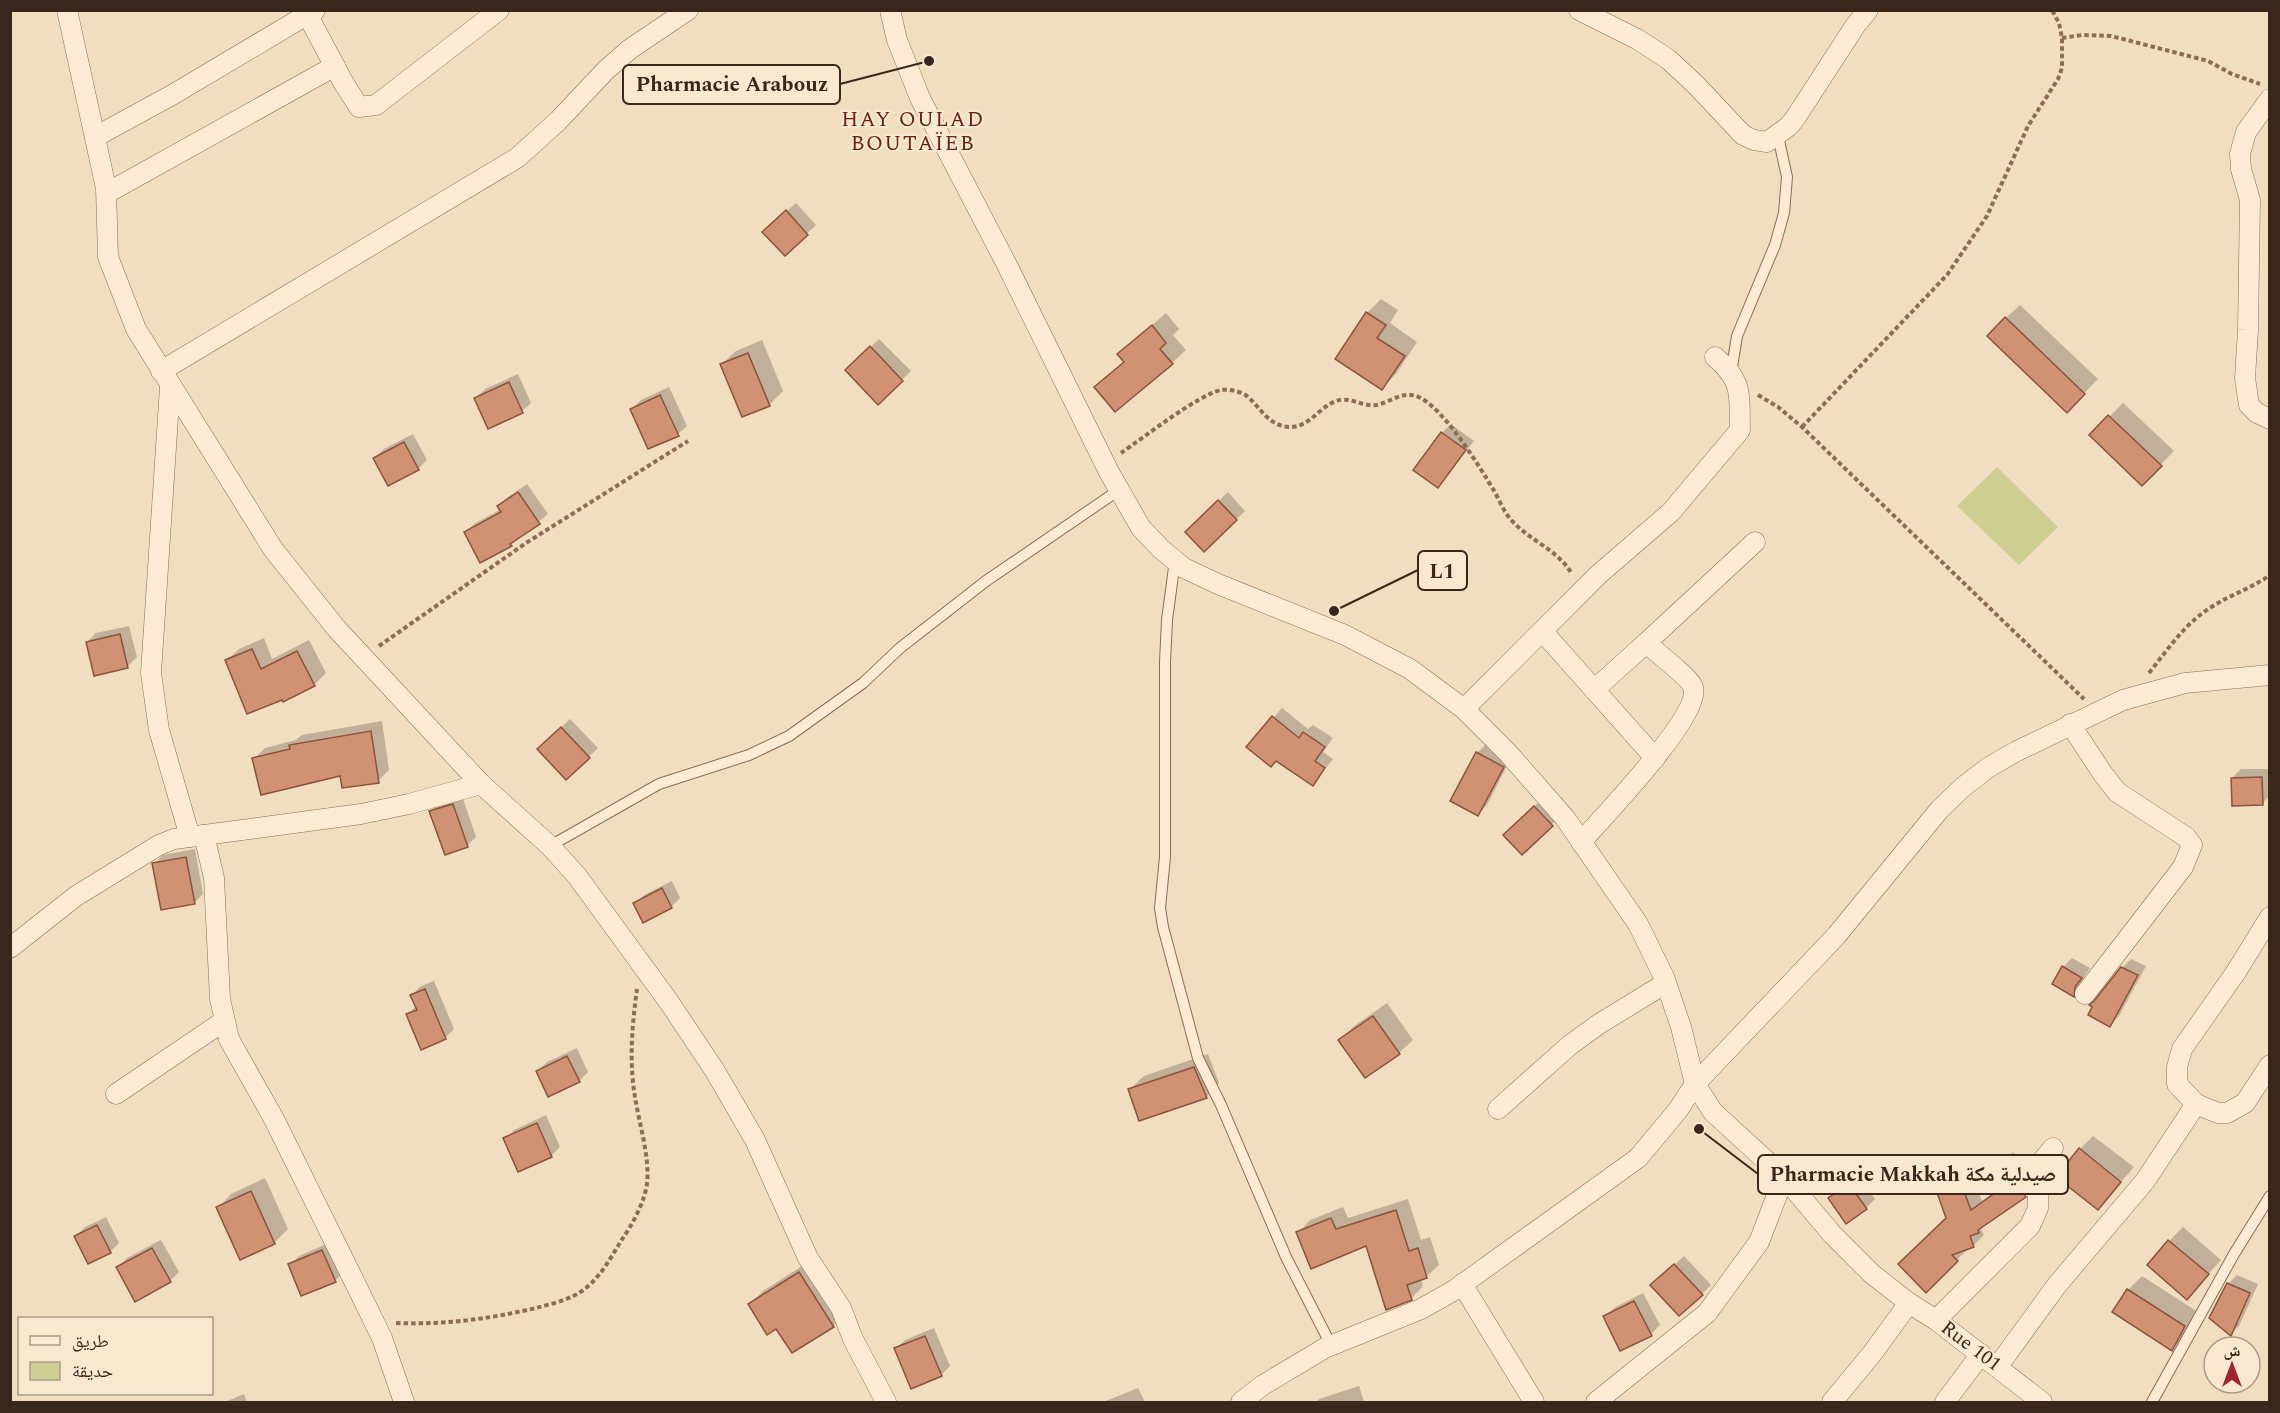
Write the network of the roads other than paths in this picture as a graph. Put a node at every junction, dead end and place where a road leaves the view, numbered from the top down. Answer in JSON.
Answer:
{"nodes":[{"id":1,"x":67,"y":10,"type":"edge"},
{"id":2,"x":499,"y":10,"type":"edge"},
{"id":3,"x":688,"y":10,"type":"edge"},
{"id":4,"x":890,"y":10,"type":"edge"},
{"id":5,"x":1579,"y":10,"type":"edge"},
{"id":6,"x":1868,"y":10,"type":"edge"},
{"id":7,"x":309,"y":12,"type":"edge"},
{"id":8,"x":334,"y":66,"type":"junction"},
{"id":9,"x":2270,"y":99,"type":"edge"},
{"id":10,"x":1778,"y":136,"type":"junction"},
{"id":11,"x":95,"y":137,"type":"junction"},
{"id":12,"x":106,"y":193,"type":"junction"},
{"id":13,"x":1715,"y":357,"type":"dead end"},
{"id":14,"x":166,"y":379,"type":"junction"},
{"id":15,"x":1735,"y":380,"type":"junction"},
{"id":16,"x":2270,"y":419,"type":"edge"},
{"id":17,"x":1119,"y":490,"type":"junction"},
{"id":18,"x":1755,"y":542,"type":"dead end"},
{"id":19,"x":1175,"y":560,"type":"junction"},
{"id":20,"x":1543,"y":632,"type":"junction"},
{"id":21,"x":1646,"y":644,"type":"junction"},
{"id":22,"x":2270,"y":675,"type":"edge"},
{"id":23,"x":1594,"y":690,"type":"junction"},
{"id":24,"x":1464,"y":710,"type":"junction"},
{"id":25,"x":2070,"y":724,"type":"junction"},
{"id":26,"x":1655,"y":758,"type":"junction"},
{"id":27,"x":481,"y":784,"type":"junction"},
{"id":28,"x":197,"y":836,"type":"junction"},
{"id":29,"x":1581,"y":842,"type":"junction"},
{"id":30,"x":550,"y":846,"type":"junction"},
{"id":31,"x":2270,"y":917,"type":"edge"},
{"id":32,"x":10,"y":948,"type":"edge"},
{"id":33,"x":1666,"y":983,"type":"junction"},
{"id":34,"x":2085,"y":994,"type":"dead end"},
{"id":35,"x":224,"y":1021,"type":"junction"},
{"id":36,"x":2270,"y":1065,"type":"edge"},
{"id":37,"x":1695,"y":1084,"type":"junction"},
{"id":38,"x":116,"y":1094,"type":"dead end"},
{"id":39,"x":2196,"y":1104,"type":"junction"},
{"id":40,"x":1498,"y":1109,"type":"dead end"},
{"id":41,"x":2053,"y":1148,"type":"dead end"},
{"id":42,"x":1784,"y":1177,"type":"junction"},
{"id":43,"x":2270,"y":1196,"type":"edge"},
{"id":44,"x":1462,"y":1284,"type":"junction"},
{"id":45,"x":1903,"y":1298,"type":"junction"},
{"id":46,"x":1936,"y":1320,"type":"junction"},
{"id":47,"x":1331,"y":1345,"type":"junction"},
{"id":48,"x":1981,"y":1354,"type":"junction"},
{"id":49,"x":1998,"y":1366,"type":"junction"},
{"id":50,"x":1618,"y":1396,"type":"edge"},
{"id":51,"x":404,"y":1402,"type":"edge"},
{"id":52,"x":886,"y":1402,"type":"edge"},
{"id":53,"x":1241,"y":1402,"type":"edge"},
{"id":54,"x":1534,"y":1402,"type":"edge"},
{"id":55,"x":1596,"y":1402,"type":"edge"},
{"id":56,"x":1832,"y":1402,"type":"edge"},
{"id":57,"x":1945,"y":1402,"type":"edge"},
{"id":58,"x":2042,"y":1402,"type":"edge"},
{"id":59,"x":2152,"y":1402,"type":"edge"}],
"edges":[{"from":1,"to":11,"type":"street"},
{"from":2,"to":8,"type":"street"},
{"from":3,"to":14,"type":"street"},
{"from":4,"to":17,"type":"street","name":"Rue 101"},
{"from":5,"to":10,"type":"street"},
{"from":6,"to":10,"type":"street"},
{"from":7,"to":8,"type":"street"},
{"from":7,"to":11,"type":"street"},
{"from":8,"to":12,"type":"street"},
{"from":9,"to":16,"type":"street"},
{"from":10,"to":15,"type":"lane"},
{"from":11,"to":12,"type":"street"},
{"from":12,"to":14,"type":"street"},
{"from":13,"to":15,"type":"street"},
{"from":14,"to":27,"type":"street"},
{"from":14,"to":28,"type":"street"},
{"from":15,"to":20,"type":"street"},
{"from":17,"to":19,"type":"street","name":"Rue 101"},
{"from":17,"to":30,"type":"lane"},
{"from":18,"to":21,"type":"street"},
{"from":19,"to":24,"type":"street","name":"Rue 101"},
{"from":19,"to":47,"type":"lane"},
{"from":20,"to":23,"type":"street"},
{"from":20,"to":24,"type":"street"},
{"from":21,"to":23,"type":"street"},
{"from":21,"to":26,"type":"street"},
{"from":22,"to":25,"type":"street"},
{"from":23,"to":26,"type":"street"},
{"from":24,"to":29,"type":"street","name":"Rue 101"},
{"from":25,"to":34,"type":"street"},
{"from":25,"to":37,"type":"street"},
{"from":26,"to":29,"type":"street"},
{"from":27,"to":28,"type":"street"},
{"from":27,"to":30,"type":"street"},
{"from":28,"to":32,"type":"street"},
{"from":28,"to":35,"type":"street"},
{"from":29,"to":33,"type":"street","name":"Rue 101"},
{"from":30,"to":52,"type":"street"},
{"from":31,"to":39,"type":"street"},
{"from":33,"to":37,"type":"street","name":"Rue 101"},
{"from":33,"to":40,"type":"street"},
{"from":35,"to":38,"type":"street"},
{"from":35,"to":51,"type":"street"},
{"from":36,"to":39,"type":"street"},
{"from":37,"to":42,"type":"street","name":"Rue 101"},
{"from":37,"to":44,"type":"street"},
{"from":39,"to":49,"type":"street"},
{"from":41,"to":46,"type":"street"},
{"from":42,"to":45,"type":"street","name":"Rue 101"},
{"from":42,"to":50,"type":"street"},
{"from":43,"to":59,"type":"lane"},
{"from":44,"to":47,"type":"street"},
{"from":44,"to":54,"type":"street"},
{"from":45,"to":46,"type":"street","name":"Rue 101"},
{"from":45,"to":56,"type":"street"},
{"from":46,"to":48,"type":"street","name":"Rue 101"},
{"from":47,"to":53,"type":"street"},
{"from":48,"to":49,"type":"street","name":"Rue 101"},
{"from":48,"to":57,"type":"street"},
{"from":49,"to":58,"type":"street","name":"Rue 101"},
{"from":50,"to":55,"type":"street"}]}
